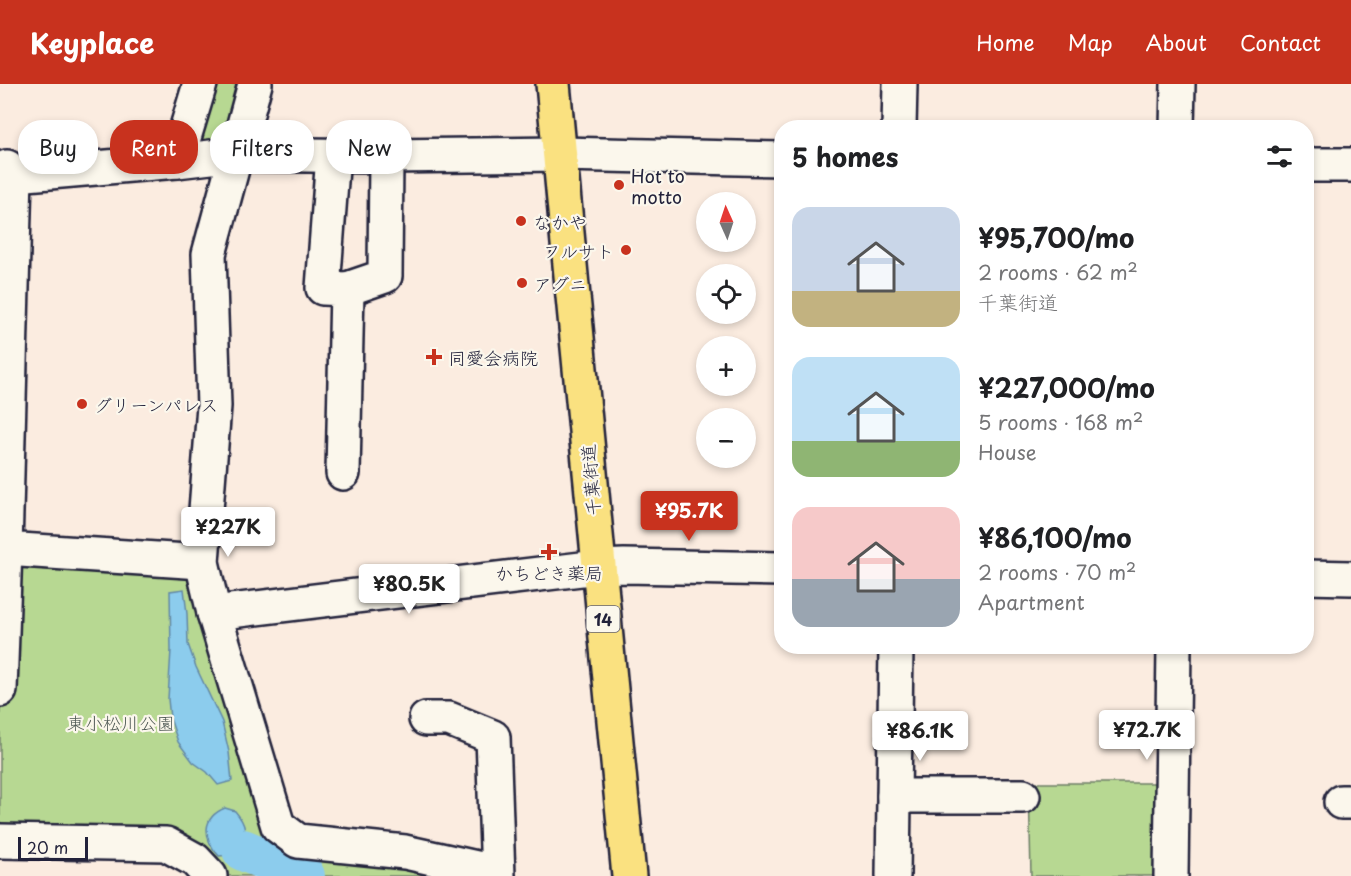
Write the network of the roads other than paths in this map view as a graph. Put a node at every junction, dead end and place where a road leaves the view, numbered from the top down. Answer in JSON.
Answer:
{"nodes":[{"id":1,"x":200,"y":84,"type":"edge"},
{"id":2,"x":255,"y":84,"type":"edge"},
{"id":3,"x":553,"y":84,"type":"edge"},
{"id":4,"x":900,"y":84,"type":"edge"},
{"id":5,"x":1178,"y":84,"type":"edge"},
{"id":6,"x":189,"y":120,"type":"edge"},
{"id":7,"x":245,"y":120,"type":"edge"},
{"id":8,"x":899,"y":120,"type":"edge"},
{"id":9,"x":1177,"y":120,"type":"edge"},
{"id":10,"x":560,"y":154,"type":"junction"},
{"id":11,"x":412,"y":156,"type":"edge"},
{"id":12,"x":774,"y":159,"type":"edge"},
{"id":13,"x":1314,"y":165,"type":"edge"},
{"id":14,"x":1351,"y":165,"type":"edge"},
{"id":15,"x":110,"y":166,"type":"edge"},
{"id":16,"x":231,"y":174,"type":"edge"},
{"id":17,"x":332,"y":174,"type":"edge"},
{"id":18,"x":386,"y":174,"type":"edge"},
{"id":19,"x":5,"y":175,"type":"edge"},
{"id":20,"x":347,"y":289,"type":"junction"},
{"id":21,"x":343,"y":473,"type":"dead end"},
{"id":22,"x":3,"y":549,"type":"edge"},
{"id":23,"x":202,"y":562,"type":"junction"},
{"id":24,"x":598,"y":567,"type":"junction"},
{"id":25,"x":774,"y":569,"type":"edge"},
{"id":26,"x":1314,"y":577,"type":"edge"},
{"id":27,"x":1351,"y":578,"type":"edge"},
{"id":28,"x":214,"y":613,"type":"junction"},
{"id":29,"x":896,"y":654,"type":"edge"},
{"id":30,"x":1174,"y":654,"type":"edge"},
{"id":31,"x":0,"y":690,"type":"edge"},
{"id":32,"x":426,"y":719,"type":"dead end"},
{"id":33,"x":894,"y":796,"type":"junction"},
{"id":34,"x":1023,"y":796,"type":"dead end"},
{"id":35,"x":0,"y":841,"type":"edge"},
{"id":36,"x":210,"y":876,"type":"edge"},
{"id":37,"x":491,"y":876,"type":"edge"},
{"id":38,"x":498,"y":876,"type":"edge"},
{"id":39,"x":629,"y":876,"type":"edge"},
{"id":40,"x":893,"y":876,"type":"edge"},
{"id":41,"x":1171,"y":876,"type":"edge"}],
"edges":[{"from":1,"to":6,"type":"street"},
{"from":2,"to":7,"type":"street"},
{"from":3,"to":10,"type":"highway","name":"千葉街道","number":"14"},
{"from":4,"to":8,"type":"street"},
{"from":5,"to":9,"type":"street"},
{"from":10,"to":11,"type":"street"},
{"from":10,"to":12,"type":"street"},
{"from":10,"to":24,"type":"highway","name":"千葉街道","number":"14"},
{"from":13,"to":14,"type":"street"},
{"from":15,"to":19,"type":"street"},
{"from":16,"to":23,"type":"street"},
{"from":17,"to":20,"type":"street"},
{"from":18,"to":20,"type":"street"},
{"from":19,"to":22,"type":"street"},
{"from":20,"to":21,"type":"street"},
{"from":22,"to":23,"type":"street"},
{"from":22,"to":31,"type":"street"},
{"from":23,"to":28,"type":"street"},
{"from":24,"to":25,"type":"street"},
{"from":24,"to":28,"type":"street"},
{"from":24,"to":39,"type":"highway","name":"千葉街道","number":"14"},
{"from":26,"to":27,"type":"street"},
{"from":28,"to":37,"type":"street"},
{"from":29,"to":33,"type":"street"},
{"from":30,"to":41,"type":"street"},
{"from":32,"to":38,"type":"street"},
{"from":33,"to":34,"type":"street"},
{"from":33,"to":40,"type":"street"},
{"from":35,"to":36,"type":"street"}]}
